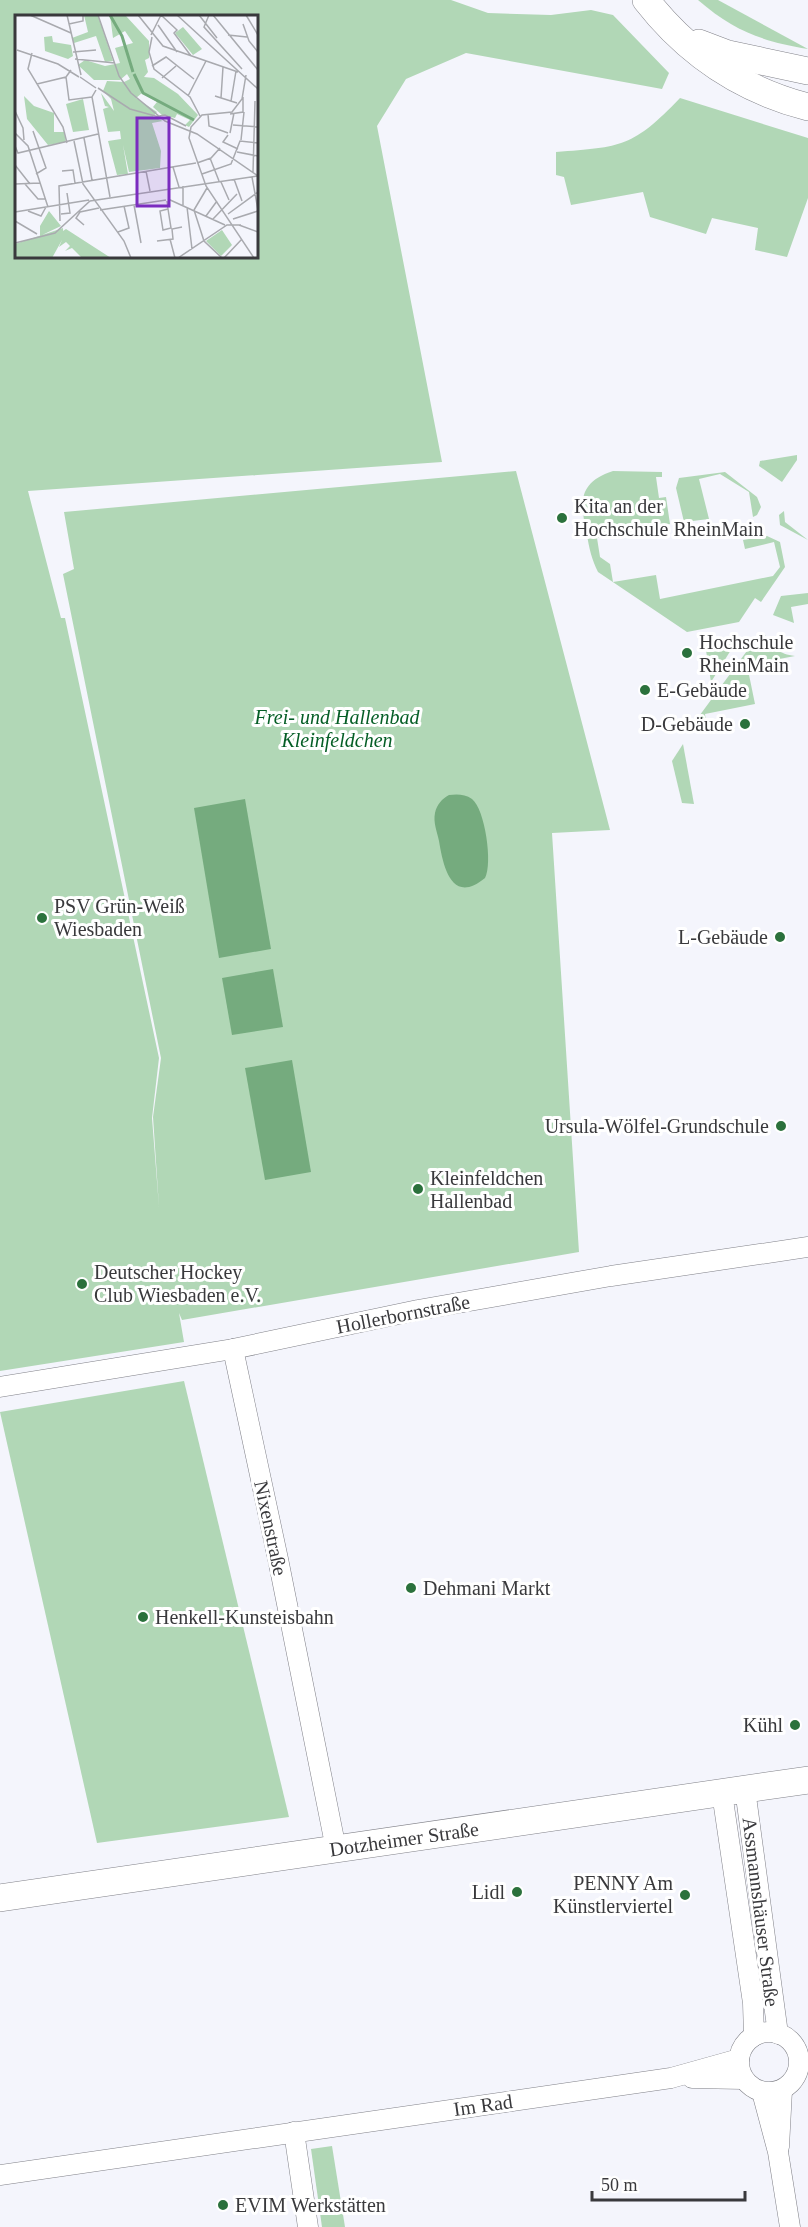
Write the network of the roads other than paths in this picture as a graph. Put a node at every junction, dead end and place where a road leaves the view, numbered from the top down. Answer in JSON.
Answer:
{"nodes":[{"id":1,"x":646,"y":0,"type":"edge"},
{"id":2,"x":663,"y":22,"type":"junction"},
{"id":3,"x":808,"y":71,"type":"edge"},
{"id":4,"x":808,"y":107,"type":"edge"},
{"id":5,"x":808,"y":1247,"type":"edge"},
{"id":6,"x":233,"y":1349,"type":"junction"},
{"id":7,"x":0,"y":1387,"type":"edge"},
{"id":8,"x":808,"y":1780,"type":"edge"},
{"id":9,"x":734,"y":1791,"type":"junction"},
{"id":10,"x":336,"y":1849,"type":"junction"},
{"id":11,"x":0,"y":1898,"type":"edge"},
{"id":12,"x":778,"y":2034,"type":"junction"},
{"id":13,"x":754,"y":2036,"type":"junction"},
{"id":14,"x":803,"y":2057,"type":"edge"},
{"id":15,"x":739,"y":2059,"type":"junction"},
{"id":16,"x":671,"y":2078,"type":"junction"},
{"id":17,"x":743,"y":2079,"type":"junction"},
{"id":18,"x":772,"y":2091,"type":"junction"},
{"id":19,"x":294,"y":2132,"type":"junction"},
{"id":20,"x":0,"y":2175,"type":"edge"},
{"id":21,"x":308,"y":2227,"type":"edge"},
{"id":22,"x":790,"y":2227,"type":"edge"}],
"edges":[{"from":1,"to":2,"type":"main road"},
{"from":2,"to":3,"type":"main road"},
{"from":2,"to":4,"type":"main road"},
{"from":5,"to":6,"type":"street","name":"Hollerbornstraße"},
{"from":6,"to":7,"type":"street","name":"Hollerbornstraße"},
{"from":6,"to":10,"type":"street","name":"Nixenstraße"},
{"from":8,"to":9,"type":"main road","name":"Dotzheimer Straße"},
{"from":9,"to":10,"type":"main road","name":"Dotzheimer Straße"},
{"from":9,"to":12,"type":"street","name":"Assmannshäuser Straße"},
{"from":9,"to":13,"type":"street","name":"Assmannshäuser Straße"},
{"from":10,"to":11,"type":"main road","name":"Dotzheimer Straße"},
{"from":12,"to":13,"type":"street","name":"Assmannshäuser Straße"},
{"from":12,"to":14,"type":"street","name":"Assmannshäuser Straße"},
{"from":13,"to":15,"type":"street","name":"Assmannshäuser Straße"},
{"from":14,"to":18,"type":"street","name":"Assmannshäuser Straße"},
{"from":15,"to":16,"type":"street","name":"Im Rad"},
{"from":15,"to":17,"type":"street"},
{"from":16,"to":17,"type":"street","name":"Im Rad"},
{"from":16,"to":19,"type":"street","name":"Im Rad"},
{"from":17,"to":18,"type":"street"},
{"from":18,"to":22,"type":"street"},
{"from":19,"to":20,"type":"street","name":"Im Rad"},
{"from":19,"to":21,"type":"street"}]}
